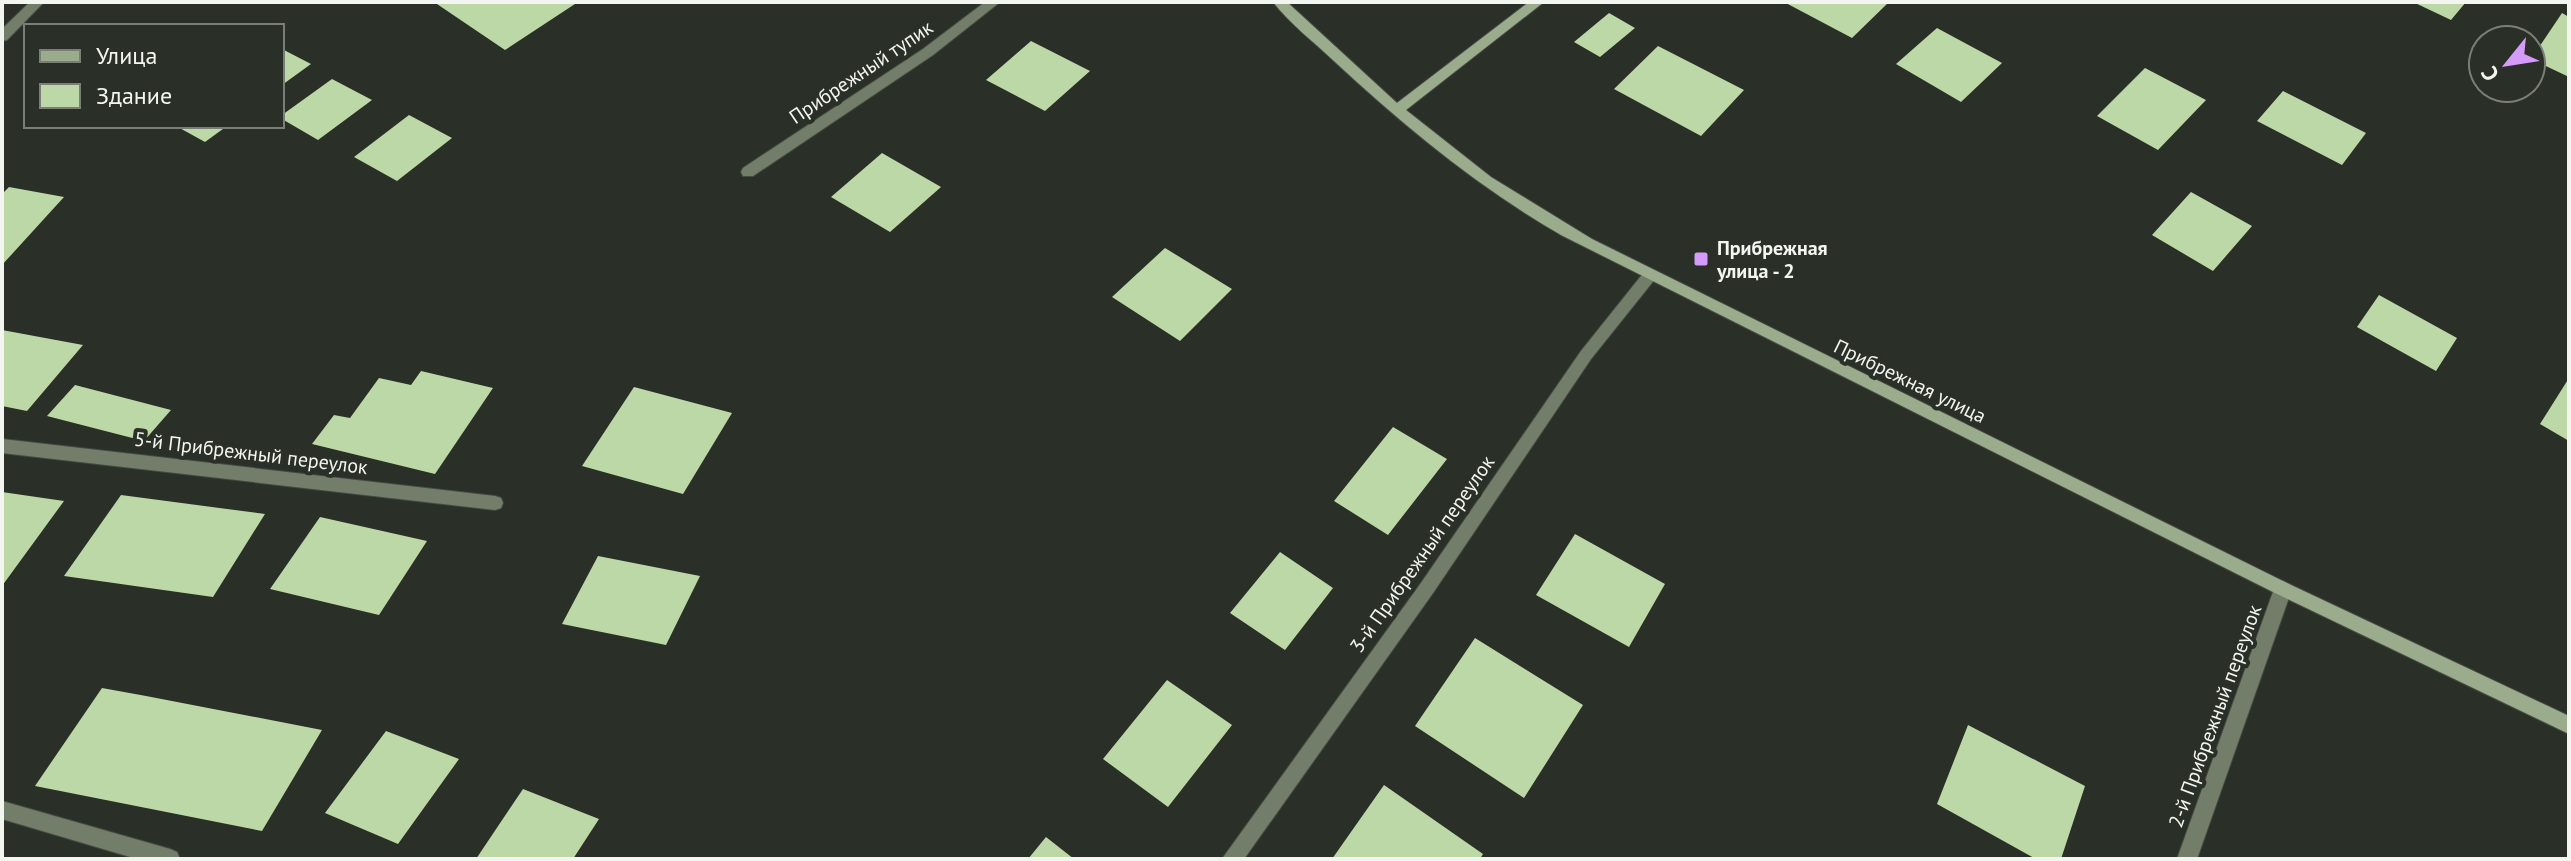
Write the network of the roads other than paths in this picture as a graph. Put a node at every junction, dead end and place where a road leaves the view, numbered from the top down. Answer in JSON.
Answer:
{"nodes":[{"id":1,"x":38,"y":2,"type":"edge"},
{"id":2,"x":994,"y":2,"type":"edge"},
{"id":3,"x":1279,"y":2,"type":"edge"},
{"id":4,"x":1538,"y":2,"type":"edge"},
{"id":5,"x":2,"y":37,"type":"edge"},
{"id":6,"x":1397,"y":110,"type":"junction"},
{"id":7,"x":748,"y":172,"type":"dead end"},
{"id":8,"x":1650,"y":275,"type":"junction"},
{"id":9,"x":2,"y":446,"type":"edge"},
{"id":10,"x":495,"y":503,"type":"dead end"},
{"id":11,"x":2283,"y":589,"type":"junction"},
{"id":12,"x":2569,"y":725,"type":"edge"},
{"id":13,"x":2,"y":810,"type":"edge"},
{"id":14,"x":170,"y":859,"type":"edge"},
{"id":15,"x":1232,"y":859,"type":"edge"},
{"id":16,"x":2187,"y":859,"type":"edge"}],
"edges":[{"from":1,"to":5,"type":"street"},
{"from":2,"to":7,"type":"street","name":"Прибрежный тупик"},
{"from":3,"to":6,"type":"street","name":"Прибрежная улица"},
{"from":4,"to":6,"type":"street"},
{"from":6,"to":8,"type":"street","name":"Прибрежная улица"},
{"from":8,"to":11,"type":"street","name":"Прибрежная улица"},
{"from":8,"to":15,"type":"street","name":"3-й Прибрежный переулок"},
{"from":9,"to":10,"type":"street","name":"5-й Прибрежный переулок"},
{"from":11,"to":12,"type":"street","name":"Прибрежная улица"},
{"from":11,"to":16,"type":"street","name":"2-й Прибрежный переулок"},
{"from":13,"to":14,"type":"street"}]}
